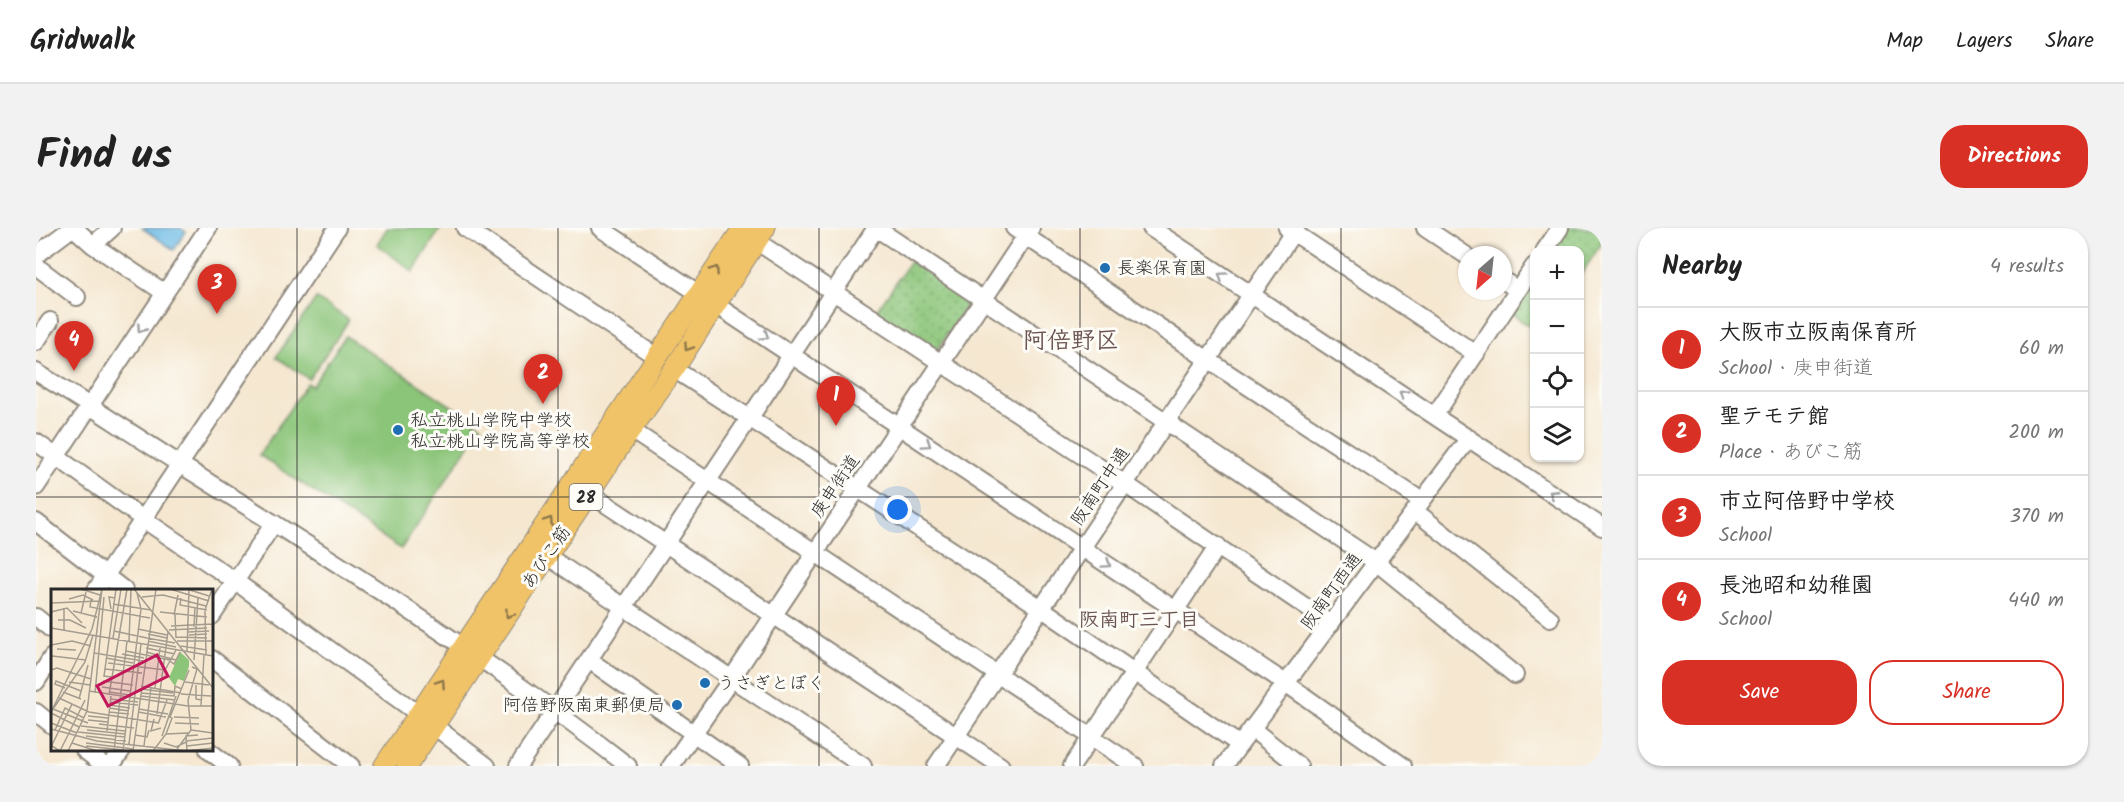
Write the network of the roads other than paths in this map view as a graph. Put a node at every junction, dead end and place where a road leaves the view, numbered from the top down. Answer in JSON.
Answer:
{"nodes":[{"id":1,"x":73,"y":228,"type":"edge"},
{"id":2,"x":112,"y":228,"type":"edge"},
{"id":3,"x":208,"y":228,"type":"edge"},
{"id":4,"x":337,"y":228,"type":"edge"},
{"id":5,"x":465,"y":228,"type":"edge"},
{"id":6,"x":600,"y":228,"type":"edge"},
{"id":7,"x":876,"y":228,"type":"edge"},
{"id":8,"x":1150,"y":228,"type":"edge"},
{"id":9,"x":1425,"y":228,"type":"edge"},
{"id":10,"x":1560,"y":228,"type":"edge"},
{"id":11,"x":1292,"y":229,"type":"edge"},
{"id":12,"x":748,"y":231,"type":"edge"},
{"id":13,"x":1024,"y":231,"type":"edge"},
{"id":14,"x":93,"y":245,"type":"junction"},
{"id":15,"x":1548,"y":246,"type":"edge"},
{"id":16,"x":1458,"y":250,"type":"edge"},
{"id":17,"x":36,"y":255,"type":"edge"},
{"id":18,"x":36,"y":266,"type":"edge"},
{"id":19,"x":1530,"y":272,"type":"edge"},
{"id":20,"x":1512,"y":286,"type":"edge"},
{"id":21,"x":1518,"y":290,"type":"junction"},
{"id":22,"x":834,"y":292,"type":"junction"},
{"id":23,"x":165,"y":293,"type":"junction"},
{"id":24,"x":1252,"y":295,"type":"junction"},
{"id":25,"x":77,"y":297,"type":"dead end"},
{"id":26,"x":707,"y":299,"type":"junction"},
{"id":27,"x":983,"y":299,"type":"junction"},
{"id":28,"x":50,"y":321,"type":"dead end"},
{"id":29,"x":36,"y":342,"type":"edge"},
{"id":30,"x":793,"y":354,"type":"junction"},
{"id":31,"x":1476,"y":354,"type":"junction"},
{"id":32,"x":1208,"y":360,"type":"junction"},
{"id":33,"x":666,"y":363,"type":"junction"},
{"id":34,"x":941,"y":363,"type":"junction"},
{"id":35,"x":36,"y":372,"type":"edge"},
{"id":36,"x":89,"y":406,"type":"junction"},
{"id":37,"x":1435,"y":415,"type":"junction"},
{"id":38,"x":751,"y":418,"type":"junction"},
{"id":39,"x":1167,"y":422,"type":"junction"},
{"id":40,"x":899,"y":426,"type":"junction"},
{"id":41,"x":631,"y":430,"type":"junction"},
{"id":42,"x":1469,"y":438,"type":"junction"},
{"id":43,"x":36,"y":442,"type":"edge"},
{"id":44,"x":56,"y":455,"type":"junction"},
{"id":45,"x":179,"y":464,"type":"junction"},
{"id":46,"x":709,"y":480,"type":"junction"},
{"id":47,"x":1125,"y":484,"type":"junction"},
{"id":48,"x":36,"y":487,"type":"edge"},
{"id":49,"x":856,"y":488,"type":"junction"},
{"id":50,"x":589,"y":493,"type":"junction"},
{"id":51,"x":1418,"y":506,"type":"junction"},
{"id":52,"x":143,"y":519,"type":"junction"},
{"id":53,"x":36,"y":522,"type":"edge"},
{"id":54,"x":274,"y":523,"type":"junction"},
{"id":55,"x":1602,"y":526,"type":"edge"},
{"id":56,"x":1602,"y":537,"type":"edge"},
{"id":57,"x":666,"y":544,"type":"junction"},
{"id":58,"x":1218,"y":546,"type":"junction"},
{"id":59,"x":1082,"y":548,"type":"junction"},
{"id":60,"x":815,"y":552,"type":"junction"},
{"id":61,"x":547,"y":556,"type":"junction"},
{"id":62,"x":1376,"y":562,"type":"junction"},
{"id":63,"x":105,"y":576,"type":"junction"},
{"id":64,"x":235,"y":581,"type":"junction"},
{"id":65,"x":97,"y":589,"type":"edge"},
{"id":66,"x":121,"y":589,"type":"edge"},
{"id":67,"x":624,"y":607,"type":"junction"},
{"id":68,"x":1041,"y":609,"type":"junction"},
{"id":69,"x":1175,"y":609,"type":"junction"},
{"id":70,"x":213,"y":614,"type":"edge"},
{"id":71,"x":773,"y":615,"type":"junction"},
{"id":72,"x":36,"y":617,"type":"edge"},
{"id":73,"x":1550,"y":618,"type":"dead end"},
{"id":74,"x":1331,"y":624,"type":"junction"},
{"id":75,"x":51,"y":629,"type":"edge"},
{"id":76,"x":472,"y":653,"type":"junction"},
{"id":77,"x":51,"y":659,"type":"edge"},
{"id":78,"x":213,"y":660,"type":"edge"},
{"id":79,"x":589,"y":660,"type":"junction"},
{"id":80,"x":998,"y":673,"type":"junction"},
{"id":81,"x":1133,"y":673,"type":"junction"},
{"id":82,"x":1515,"y":675,"type":"dead end"},
{"id":83,"x":732,"y":678,"type":"junction"},
{"id":84,"x":36,"y":682,"type":"edge"},
{"id":85,"x":1287,"y":684,"type":"junction"},
{"id":86,"x":556,"y":710,"type":"junction"},
{"id":87,"x":36,"y":712,"type":"edge"},
{"id":88,"x":427,"y":720,"type":"junction"},
{"id":89,"x":51,"y":724,"type":"edge"},
{"id":90,"x":1252,"y":729,"type":"junction"},
{"id":91,"x":693,"y":734,"type":"junction"},
{"id":92,"x":956,"y":736,"type":"junction"},
{"id":93,"x":1092,"y":736,"type":"junction"},
{"id":94,"x":1240,"y":745,"type":"junction"},
{"id":95,"x":85,"y":751,"type":"edge"},
{"id":96,"x":121,"y":751,"type":"edge"},
{"id":97,"x":209,"y":751,"type":"edge"},
{"id":98,"x":105,"y":766,"type":"edge"},
{"id":99,"x":111,"y":766,"type":"edge"},
{"id":100,"x":229,"y":766,"type":"edge"},
{"id":101,"x":351,"y":766,"type":"edge"},
{"id":102,"x":384,"y":766,"type":"edge"},
{"id":103,"x":407,"y":766,"type":"edge"},
{"id":104,"x":488,"y":766,"type":"edge"},
{"id":105,"x":518,"y":766,"type":"edge"},
{"id":106,"x":628,"y":766,"type":"edge"},
{"id":107,"x":671,"y":766,"type":"edge"},
{"id":108,"x":740,"y":766,"type":"edge"},
{"id":109,"x":863,"y":766,"type":"edge"},
{"id":110,"x":936,"y":766,"type":"edge"},
{"id":111,"x":1001,"y":766,"type":"edge"},
{"id":112,"x":1072,"y":766,"type":"edge"},
{"id":113,"x":1135,"y":766,"type":"edge"},
{"id":114,"x":1224,"y":766,"type":"edge"},
{"id":115,"x":1299,"y":766,"type":"edge"},
{"id":116,"x":1403,"y":766,"type":"edge"}],
"edges":[{"from":1,"to":14,"type":"street"},
{"from":1,"to":17,"type":"street"},
{"from":2,"to":14,"type":"street"},
{"from":3,"to":23,"type":"street"},
{"from":4,"to":45,"type":"street"},
{"from":5,"to":33,"type":"street"},
{"from":6,"to":26,"type":"street"},
{"from":7,"to":22,"type":"street"},
{"from":7,"to":27,"type":"street"},
{"from":24,"to":8,"type":"street","one_way":true},
{"from":9,"to":16,"type":"street"},
{"from":10,"to":15,"type":"street"},
{"from":11,"to":24,"type":"street","name":"阪南町中通"},
{"from":11,"to":31,"type":"street"},
{"from":12,"to":22,"type":"street"},
{"from":12,"to":26,"type":"main road","name":"あびこ筋","number":"28"},
{"from":13,"to":27,"type":"street","name":"庚申街道"},
{"from":13,"to":32,"type":"street"},
{"from":14,"to":23,"type":"street"},
{"from":18,"to":25,"type":"street"},
{"from":19,"to":21,"type":"street"},
{"from":20,"to":21,"type":"street"},
{"from":21,"to":31,"type":"street"},
{"from":22,"to":30,"type":"street"},
{"from":22,"to":34,"type":"street"},
{"from":23,"to":36,"type":"street","one_way":true},
{"from":24,"to":32,"type":"street","name":"阪南町中通"},
{"from":37,"to":24,"type":"street","one_way":true},
{"from":26,"to":30,"type":"street","one_way":true},
{"from":26,"to":33,"type":"main road","name":"あびこ筋","number":"28"},
{"from":27,"to":34,"type":"street","name":"庚申街道"},
{"from":27,"to":39,"type":"street"},
{"from":28,"to":29,"type":"street"},
{"from":30,"to":38,"type":"street"},
{"from":30,"to":40,"type":"street"},
{"from":31,"to":37,"type":"street"},
{"from":32,"to":39,"type":"street","name":"阪南町中通"},
{"from":32,"to":51,"type":"street"},
{"from":33,"to":38,"type":"street"},
{"from":33,"to":41,"type":"main road","name":"あびこ筋","number":"28"},
{"from":76,"to":33,"type":"main road","name":"あびこ筋","number":"28","one_way":true},
{"from":34,"to":40,"type":"street","name":"庚申街道"},
{"from":34,"to":47,"type":"street"},
{"from":35,"to":36,"type":"street"},
{"from":36,"to":44,"type":"street"},
{"from":36,"to":45,"type":"street"},
{"from":37,"to":42,"type":"street"},
{"from":38,"to":46,"type":"street"},
{"from":38,"to":49,"type":"street"},
{"from":39,"to":47,"type":"street","name":"阪南町中通"},
{"from":39,"to":62,"type":"street"},
{"from":40,"to":49,"type":"street","name":"庚申街道"},
{"from":40,"to":59,"type":"street","one_way":true},
{"from":41,"to":46,"type":"street"},
{"from":41,"to":50,"type":"main road","name":"あびこ筋","number":"28"},
{"from":42,"to":51,"type":"street","name":"阪南町西通"},
{"from":55,"to":42,"type":"street","one_way":true},
{"from":43,"to":44,"type":"street"},
{"from":44,"to":48,"type":"street"},
{"from":44,"to":52,"type":"street"},
{"from":45,"to":52,"type":"street"},
{"from":45,"to":54,"type":"street"},
{"from":46,"to":57,"type":"street"},
{"from":46,"to":60,"type":"street"},
{"from":47,"to":58,"type":"street"},
{"from":47,"to":59,"type":"street","name":"阪南町中通"},
{"from":49,"to":60,"type":"street","name":"庚申街道"},
{"from":49,"to":68,"type":"street"},
{"from":50,"to":57,"type":"street"},
{"from":50,"to":61,"type":"main road","name":"あびこ筋","number":"28"},
{"from":51,"to":62,"type":"street","name":"阪南町西通"},
{"from":51,"to":73,"type":"street"},
{"from":52,"to":63,"type":"street"},
{"from":52,"to":64,"type":"street"},
{"from":53,"to":63,"type":"street"},
{"from":54,"to":64,"type":"street"},
{"from":54,"to":76,"type":"street"},
{"from":55,"to":56,"type":"street"},
{"from":57,"to":67,"type":"street"},
{"from":57,"to":71,"type":"street"},
{"from":58,"to":69,"type":"street"},
{"from":58,"to":74,"type":"street"},
{"from":59,"to":68,"type":"street","name":"阪南町中通"},
{"from":59,"to":69,"type":"street","one_way":true},
{"from":60,"to":71,"type":"street","name":"庚申街道"},
{"from":60,"to":80,"type":"street"},
{"from":61,"to":67,"type":"street"},
{"from":61,"to":76,"type":"main road","name":"あびこ筋","number":"28","one_way":true},
{"from":62,"to":74,"type":"street","name":"阪南町西通"},
{"from":62,"to":82,"type":"street"},
{"from":63,"to":65,"type":"street"},
{"from":63,"to":66,"type":"street"},
{"from":64,"to":70,"type":"street"},
{"from":64,"to":88,"type":"street"},
{"from":67,"to":79,"type":"street"},
{"from":67,"to":83,"type":"street"},
{"from":68,"to":80,"type":"street","name":"阪南町中通"},
{"from":68,"to":81,"type":"street"},
{"from":69,"to":81,"type":"street"},
{"from":69,"to":85,"type":"street"},
{"from":71,"to":83,"type":"street","name":"庚申街道"},
{"from":71,"to":92,"type":"street"},
{"from":72,"to":75,"type":"street"},
{"from":74,"to":85,"type":"street","name":"阪南町西通"},
{"from":76,"to":86,"type":"street"},
{"from":76,"to":88,"type":"main road","name":"あびこ筋","number":"28"},
{"from":77,"to":84,"type":"street"},
{"from":78,"to":101,"type":"street"},
{"from":79,"to":86,"type":"street"},
{"from":79,"to":91,"type":"street"},
{"from":80,"to":92,"type":"street","name":"阪南町中通"},
{"from":80,"to":93,"type":"street"},
{"from":81,"to":93,"type":"street"},
{"from":81,"to":94,"type":"street"},
{"from":83,"to":91,"type":"street","name":"庚申街道"},
{"from":83,"to":109,"type":"street"},
{"from":85,"to":90,"type":"street","name":"阪南町西通"},
{"from":85,"to":116,"type":"street"},
{"from":86,"to":105,"type":"street"},
{"from":86,"to":106,"type":"street"},
{"from":87,"to":89,"type":"street"},
{"from":88,"to":102,"type":"main road","name":"あびこ筋","number":"28"},
{"from":88,"to":103,"type":"main road","name":"あびこ筋","number":"28"},
{"from":88,"to":104,"type":"street"},
{"from":90,"to":94,"type":"street","name":"阪南町西通"},
{"from":90,"to":115,"type":"street"},
{"from":91,"to":107,"type":"street","name":"庚申街道"},
{"from":91,"to":108,"type":"street"},
{"from":92,"to":110,"type":"street","name":"阪南町中通"},
{"from":92,"to":111,"type":"street"},
{"from":93,"to":112,"type":"street"},
{"from":93,"to":113,"type":"street"},
{"from":94,"to":114,"type":"street","name":"阪南町西通"},
{"from":95,"to":98,"type":"street"},
{"from":96,"to":99,"type":"street"},
{"from":97,"to":100,"type":"street"}]}
